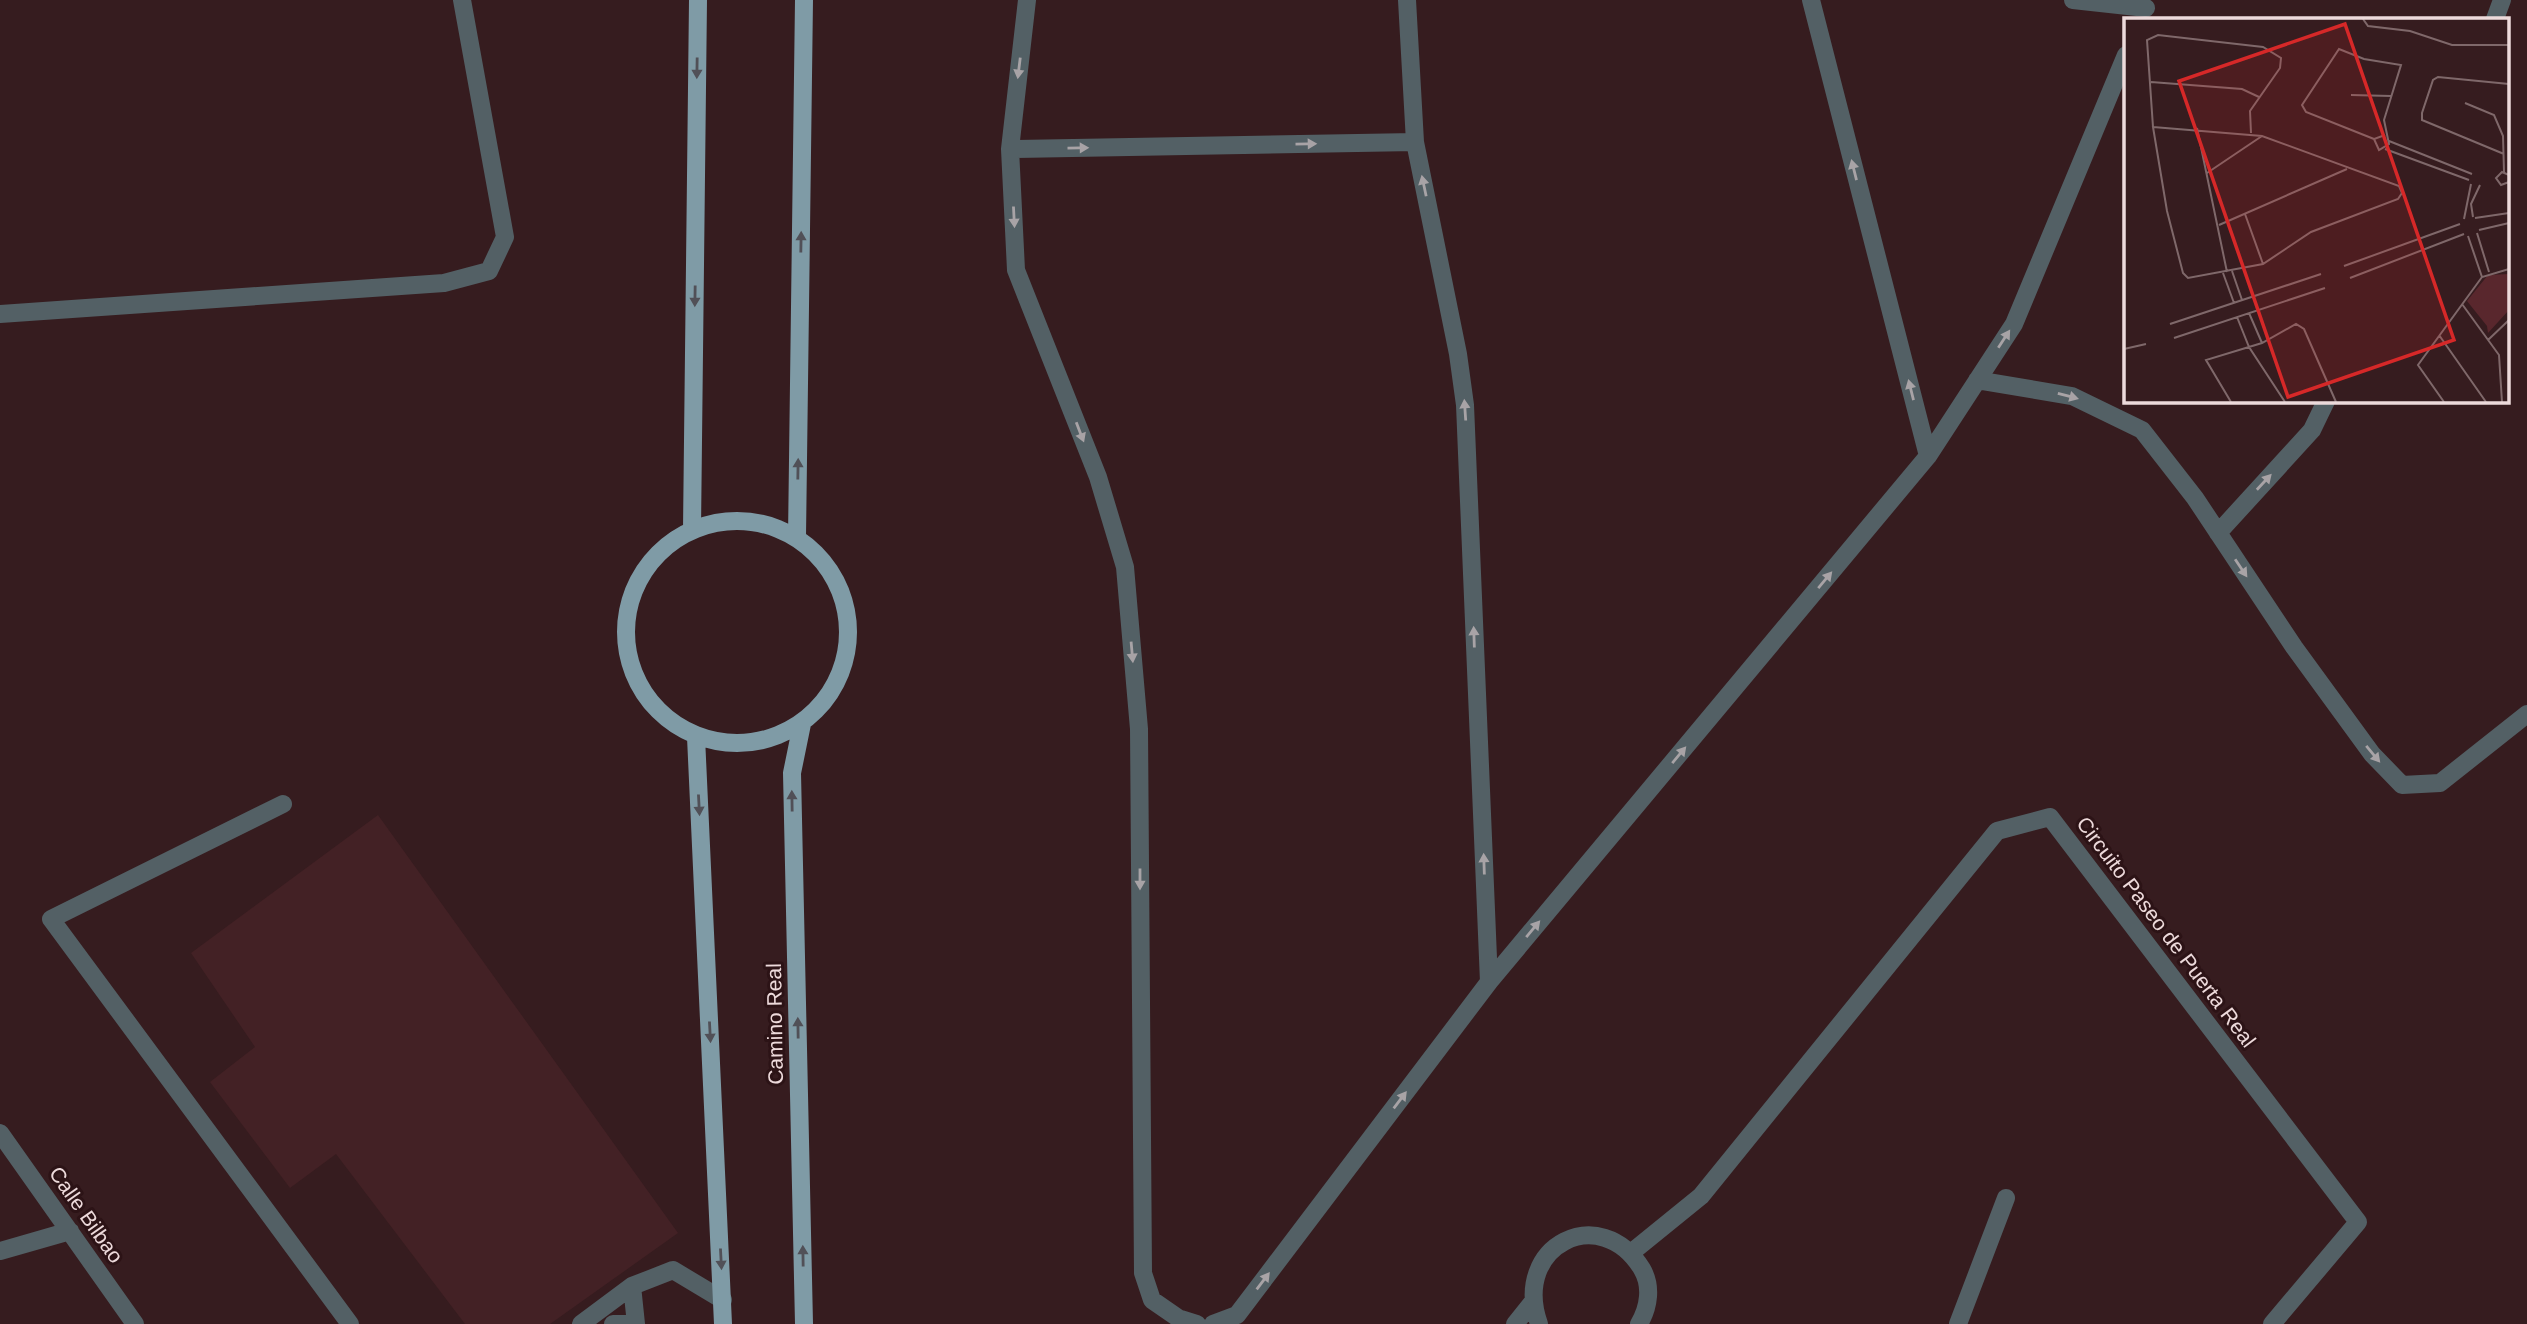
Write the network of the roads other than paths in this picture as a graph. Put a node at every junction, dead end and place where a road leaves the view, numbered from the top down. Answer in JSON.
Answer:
{"nodes":[{"id":1,"x":462,"y":0,"type":"edge"},
{"id":2,"x":698,"y":0,"type":"edge"},
{"id":3,"x":803,"y":0,"type":"edge"},
{"id":4,"x":1027,"y":0,"type":"edge"},
{"id":5,"x":1407,"y":0,"type":"edge"},
{"id":6,"x":1811,"y":0,"type":"edge"},
{"id":7,"x":2073,"y":0,"type":"edge"},
{"id":8,"x":2502,"y":0,"type":"edge"},
{"id":9,"x":2146,"y":9,"type":"edge"},
{"id":10,"x":2495,"y":18,"type":"edge"},
{"id":11,"x":2124,"y":60,"type":"edge"},
{"id":12,"x":1415,"y":142,"type":"junction"},
{"id":13,"x":1010,"y":149,"type":"junction"},
{"id":14,"x":0,"y":314,"type":"edge"},
{"id":15,"x":1977,"y":380,"type":"junction"},
{"id":16,"x":2326,"y":402,"type":"edge"},
{"id":17,"x":1928,"y":456,"type":"junction"},
{"id":18,"x":692,"y":529,"type":"junction"},
{"id":19,"x":2218,"y":533,"type":"junction"},
{"id":20,"x":797,"y":537,"type":"junction"},
{"id":21,"x":2527,"y":714,"type":"edge"},
{"id":22,"x":802,"y":724,"type":"junction"},
{"id":23,"x":696,"y":737,"type":"junction"},
{"id":24,"x":283,"y":804,"type":"dead end"},
{"id":25,"x":1489,"y":982,"type":"junction"},
{"id":26,"x":0,"y":1133,"type":"edge"},
{"id":27,"x":2006,"y":1198,"type":"dead end"},
{"id":28,"x":70,"y":1231,"type":"junction"},
{"id":29,"x":0,"y":1251,"type":"edge"},
{"id":30,"x":1632,"y":1252,"type":"junction"},
{"id":31,"x":632,"y":1286,"type":"junction"},
{"id":32,"x":723,"y":1300,"type":"junction"},
{"id":33,"x":1531,"y":1304,"type":"junction"},
{"id":34,"x":135,"y":1324,"type":"edge"},
{"id":35,"x":350,"y":1324,"type":"edge"},
{"id":36,"x":581,"y":1324,"type":"edge"},
{"id":37,"x":612,"y":1324,"type":"edge"},
{"id":38,"x":635,"y":1324,"type":"edge"},
{"id":39,"x":723,"y":1324,"type":"edge"},
{"id":40,"x":804,"y":1324,"type":"edge"},
{"id":41,"x":1197,"y":1324,"type":"edge"},
{"id":42,"x":1213,"y":1324,"type":"edge"},
{"id":43,"x":1515,"y":1324,"type":"edge"},
{"id":44,"x":1539,"y":1324,"type":"edge"},
{"id":45,"x":1639,"y":1324,"type":"edge"},
{"id":46,"x":1958,"y":1324,"type":"edge"},
{"id":47,"x":2272,"y":1324,"type":"edge"}],
"edges":[{"from":1,"to":14,"type":"street"},
{"from":2,"to":18,"type":"main road","one_way":true},
{"from":20,"to":3,"type":"main road","one_way":true},
{"from":4,"to":13,"type":"street","one_way":true},
{"from":5,"to":12,"type":"street"},
{"from":17,"to":6,"type":"street","one_way":true},
{"from":7,"to":9,"type":"street"},
{"from":8,"to":10,"type":"street"},
{"from":15,"to":11,"type":"street","one_way":true},
{"from":13,"to":12,"type":"street","one_way":true},
{"from":25,"to":12,"type":"street","one_way":true},
{"from":13,"to":41,"type":"street","one_way":true},
{"from":15,"to":17,"type":"street"},
{"from":15,"to":19,"type":"street","one_way":true},
{"from":19,"to":16,"type":"street","one_way":true},
{"from":25,"to":17,"type":"street","one_way":true},
{"from":18,"to":20,"type":"main road"},
{"from":18,"to":23,"type":"main road"},
{"from":19,"to":21,"type":"street","one_way":true},
{"from":20,"to":22,"type":"main road"},
{"from":22,"to":23,"type":"main road"},
{"from":40,"to":22,"type":"main road","name":"Camino Real","one_way":true},
{"from":23,"to":32,"type":"main road","one_way":true},
{"from":24,"to":35,"type":"street"},
{"from":42,"to":25,"type":"street","one_way":true},
{"from":26,"to":28,"type":"street","name":"Calle Bilbao"},
{"from":27,"to":46,"type":"street"},
{"from":28,"to":29,"type":"street"},
{"from":28,"to":34,"type":"street","name":"Calle Bilbao"},
{"from":30,"to":33,"type":"street"},
{"from":30,"to":45,"type":"street"},
{"from":30,"to":47,"type":"street","name":"Circuito Paseo de Puerta Real"},
{"from":31,"to":32,"type":"street"},
{"from":31,"to":36,"type":"street"},
{"from":31,"to":38,"type":"street"},
{"from":32,"to":39,"type":"main road"},
{"from":33,"to":43,"type":"street"},
{"from":33,"to":44,"type":"street"},
{"from":37,"to":38,"type":"street"}]}
